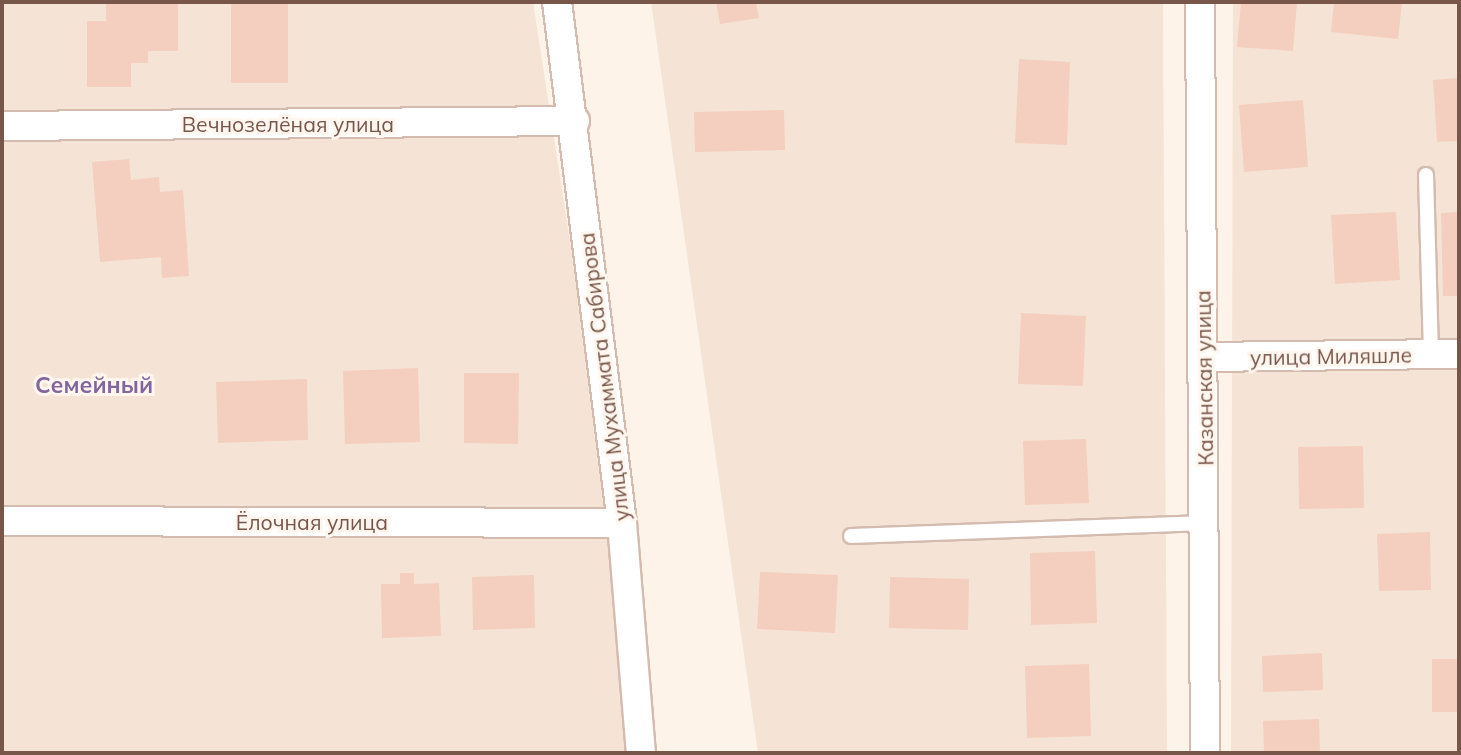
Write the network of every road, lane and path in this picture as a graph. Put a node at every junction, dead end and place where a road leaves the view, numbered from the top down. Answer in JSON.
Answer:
{"nodes":[{"id":1,"x":557,"y":2,"type":"edge"},
{"id":2,"x":1200,"y":2,"type":"edge"},
{"id":3,"x":575,"y":121,"type":"junction"},
{"id":4,"x":2,"y":126,"type":"edge"},
{"id":5,"x":1426,"y":175,"type":"dead end"},
{"id":6,"x":1431,"y":354,"type":"junction"},
{"id":7,"x":1459,"y":354,"type":"edge"},
{"id":8,"x":1203,"y":357,"type":"junction"},
{"id":9,"x":2,"y":521,"type":"edge"},
{"id":10,"x":622,"y":523,"type":"junction"},
{"id":11,"x":1206,"y":523,"type":"junction"},
{"id":12,"x":851,"y":536,"type":"dead end"},
{"id":13,"x":641,"y":753,"type":"edge"},
{"id":14,"x":1205,"y":753,"type":"edge"}],
"edges":[{"from":1,"to":3,"type":"street","name":"улица Мухаммата Сабирова"},
{"from":2,"to":8,"type":"street","name":"Казанская улица"},
{"from":3,"to":4,"type":"street","name":"Вечнозелёная улица"},
{"from":3,"to":10,"type":"street","name":"улица Мухаммата Сабирова"},
{"from":5,"to":6,"type":"lane"},
{"from":6,"to":7,"type":"street","name":"улица Миляшле"},
{"from":6,"to":8,"type":"street","name":"улица Миляшле"},
{"from":8,"to":11,"type":"street","name":"Казанская улица"},
{"from":9,"to":10,"type":"street","name":"Ёлочная улица"},
{"from":10,"to":13,"type":"street","name":"улица Мухаммата Сабирова"},
{"from":11,"to":12,"type":"lane"},
{"from":11,"to":14,"type":"street","name":"Казанская улица"}]}
